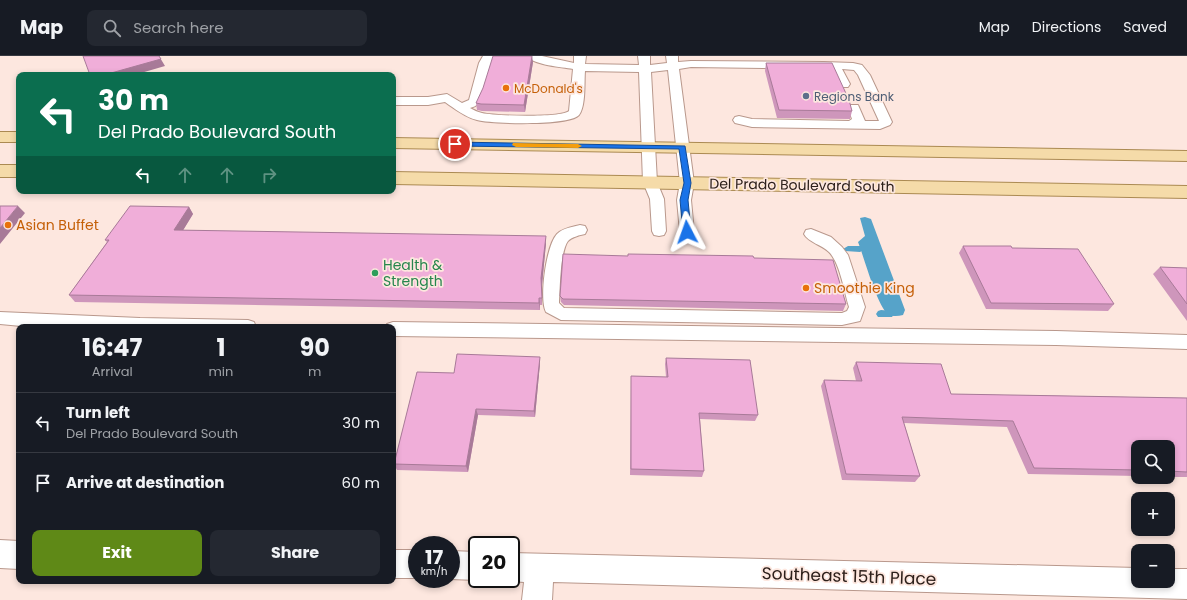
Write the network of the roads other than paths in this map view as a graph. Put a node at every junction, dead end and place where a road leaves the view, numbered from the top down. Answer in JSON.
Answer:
{"nodes":[{"id":1,"x":489,"y":56,"type":"edge"},
{"id":2,"x":532,"y":56,"type":"edge"},
{"id":3,"x":557,"y":56,"type":"edge"},
{"id":4,"x":644,"y":56,"type":"edge"},
{"id":5,"x":672,"y":61,"type":"edge"},
{"id":6,"x":580,"y":62,"type":"edge"},
{"id":7,"x":820,"y":65,"type":"junction"},
{"id":8,"x":833,"y":65,"type":"junction"},
{"id":9,"x":645,"y":69,"type":"junction"},
{"id":10,"x":396,"y":101,"type":"edge"},
{"id":11,"x":461,"y":107,"type":"junction"},
{"id":12,"x":860,"y":108,"type":"dead end"},
{"id":13,"x":739,"y":120,"type":"dead end"},
{"id":14,"x":856,"y":125,"type":"junction"},
{"id":15,"x":0,"y":136,"type":"edge"},
{"id":16,"x":16,"y":137,"type":"edge"},
{"id":17,"x":396,"y":143,"type":"edge"},
{"id":18,"x":648,"y":147,"type":"junction"},
{"id":19,"x":682,"y":147,"type":"junction"},
{"id":20,"x":0,"y":151,"type":"edge"},
{"id":21,"x":16,"y":152,"type":"edge"},
{"id":22,"x":1187,"y":156,"type":"edge"},
{"id":23,"x":0,"y":171,"type":"edge"},
{"id":24,"x":16,"y":172,"type":"edge"},
{"id":25,"x":396,"y":178,"type":"edge"},
{"id":26,"x":1187,"y":178,"type":"edge"},
{"id":27,"x":650,"y":182,"type":"junction"},
{"id":28,"x":687,"y":183,"type":"junction"},
{"id":29,"x":1129,"y":191,"type":"junction"},
{"id":30,"x":1187,"y":192,"type":"edge"},
{"id":31,"x":580,"y":230,"type":"dead end"},
{"id":32,"x":659,"y":231,"type":"dead end"},
{"id":33,"x":687,"y":232,"type":"dead end"},
{"id":34,"x":811,"y":234,"type":"dead end"},
{"id":35,"x":0,"y":318,"type":"edge"},
{"id":36,"x":99,"y":324,"type":"edge"},
{"id":37,"x":697,"y":325,"type":"junction"},
{"id":38,"x":396,"y":329,"type":"edge"},
{"id":39,"x":1187,"y":342,"type":"edge"},
{"id":40,"x":0,"y":554,"type":"edge"},
{"id":41,"x":16,"y":554,"type":"edge"},
{"id":42,"x":396,"y":564,"type":"edge"},
{"id":43,"x":408,"y":564,"type":"edge"},
{"id":44,"x":525,"y":567,"type":"edge"},
{"id":45,"x":1187,"y":584,"type":"edge"},
{"id":46,"x":537,"y":600,"type":"edge"}],
"edges":[{"from":1,"to":11,"type":"lane"},
{"from":2,"to":6,"type":"lane"},
{"from":3,"to":6,"type":"lane"},
{"from":4,"to":9,"type":"lane"},
{"from":5,"to":7,"type":"lane"},
{"from":5,"to":9,"type":"lane"},
{"from":5,"to":19,"type":"lane"},
{"from":6,"to":9,"type":"lane"},
{"from":6,"to":11,"type":"lane"},
{"from":7,"to":8,"type":"lane"},
{"from":7,"to":8,"type":"lane"},
{"from":8,"to":14,"type":"lane"},
{"from":9,"to":18,"type":"lane"},
{"from":10,"to":11,"type":"lane"},
{"from":12,"to":14,"type":"lane"},
{"from":13,"to":14,"type":"lane"},
{"from":15,"to":16,"type":"main road"},
{"from":17,"to":18,"type":"main road"},
{"from":18,"to":19,"type":"main road"},
{"from":18,"to":27,"type":"lane"},
{"from":19,"to":22,"type":"main road"},
{"from":19,"to":28,"type":"lane"},
{"from":20,"to":21,"type":"main road"},
{"from":23,"to":24,"type":"main road"},
{"from":25,"to":27,"type":"main road","name":"Del Prado Boulevard South"},
{"from":26,"to":29,"type":"main road"},
{"from":27,"to":28,"type":"main road","name":"Del Prado Boulevard South"},
{"from":27,"to":32,"type":"lane"},
{"from":28,"to":29,"type":"main road","name":"Del Prado Boulevard South"},
{"from":28,"to":33,"type":"lane"},
{"from":29,"to":30,"type":"main road","name":"Del Prado Boulevard South"},
{"from":31,"to":37,"type":"lane"},
{"from":34,"to":37,"type":"lane"},
{"from":35,"to":36,"type":"lane"},
{"from":37,"to":38,"type":"lane"},
{"from":37,"to":39,"type":"lane"},
{"from":40,"to":41,"type":"street"},
{"from":42,"to":43,"type":"street"},
{"from":44,"to":45,"type":"street","name":"Southeast 15th Place"},
{"from":44,"to":46,"type":"street"}]}
